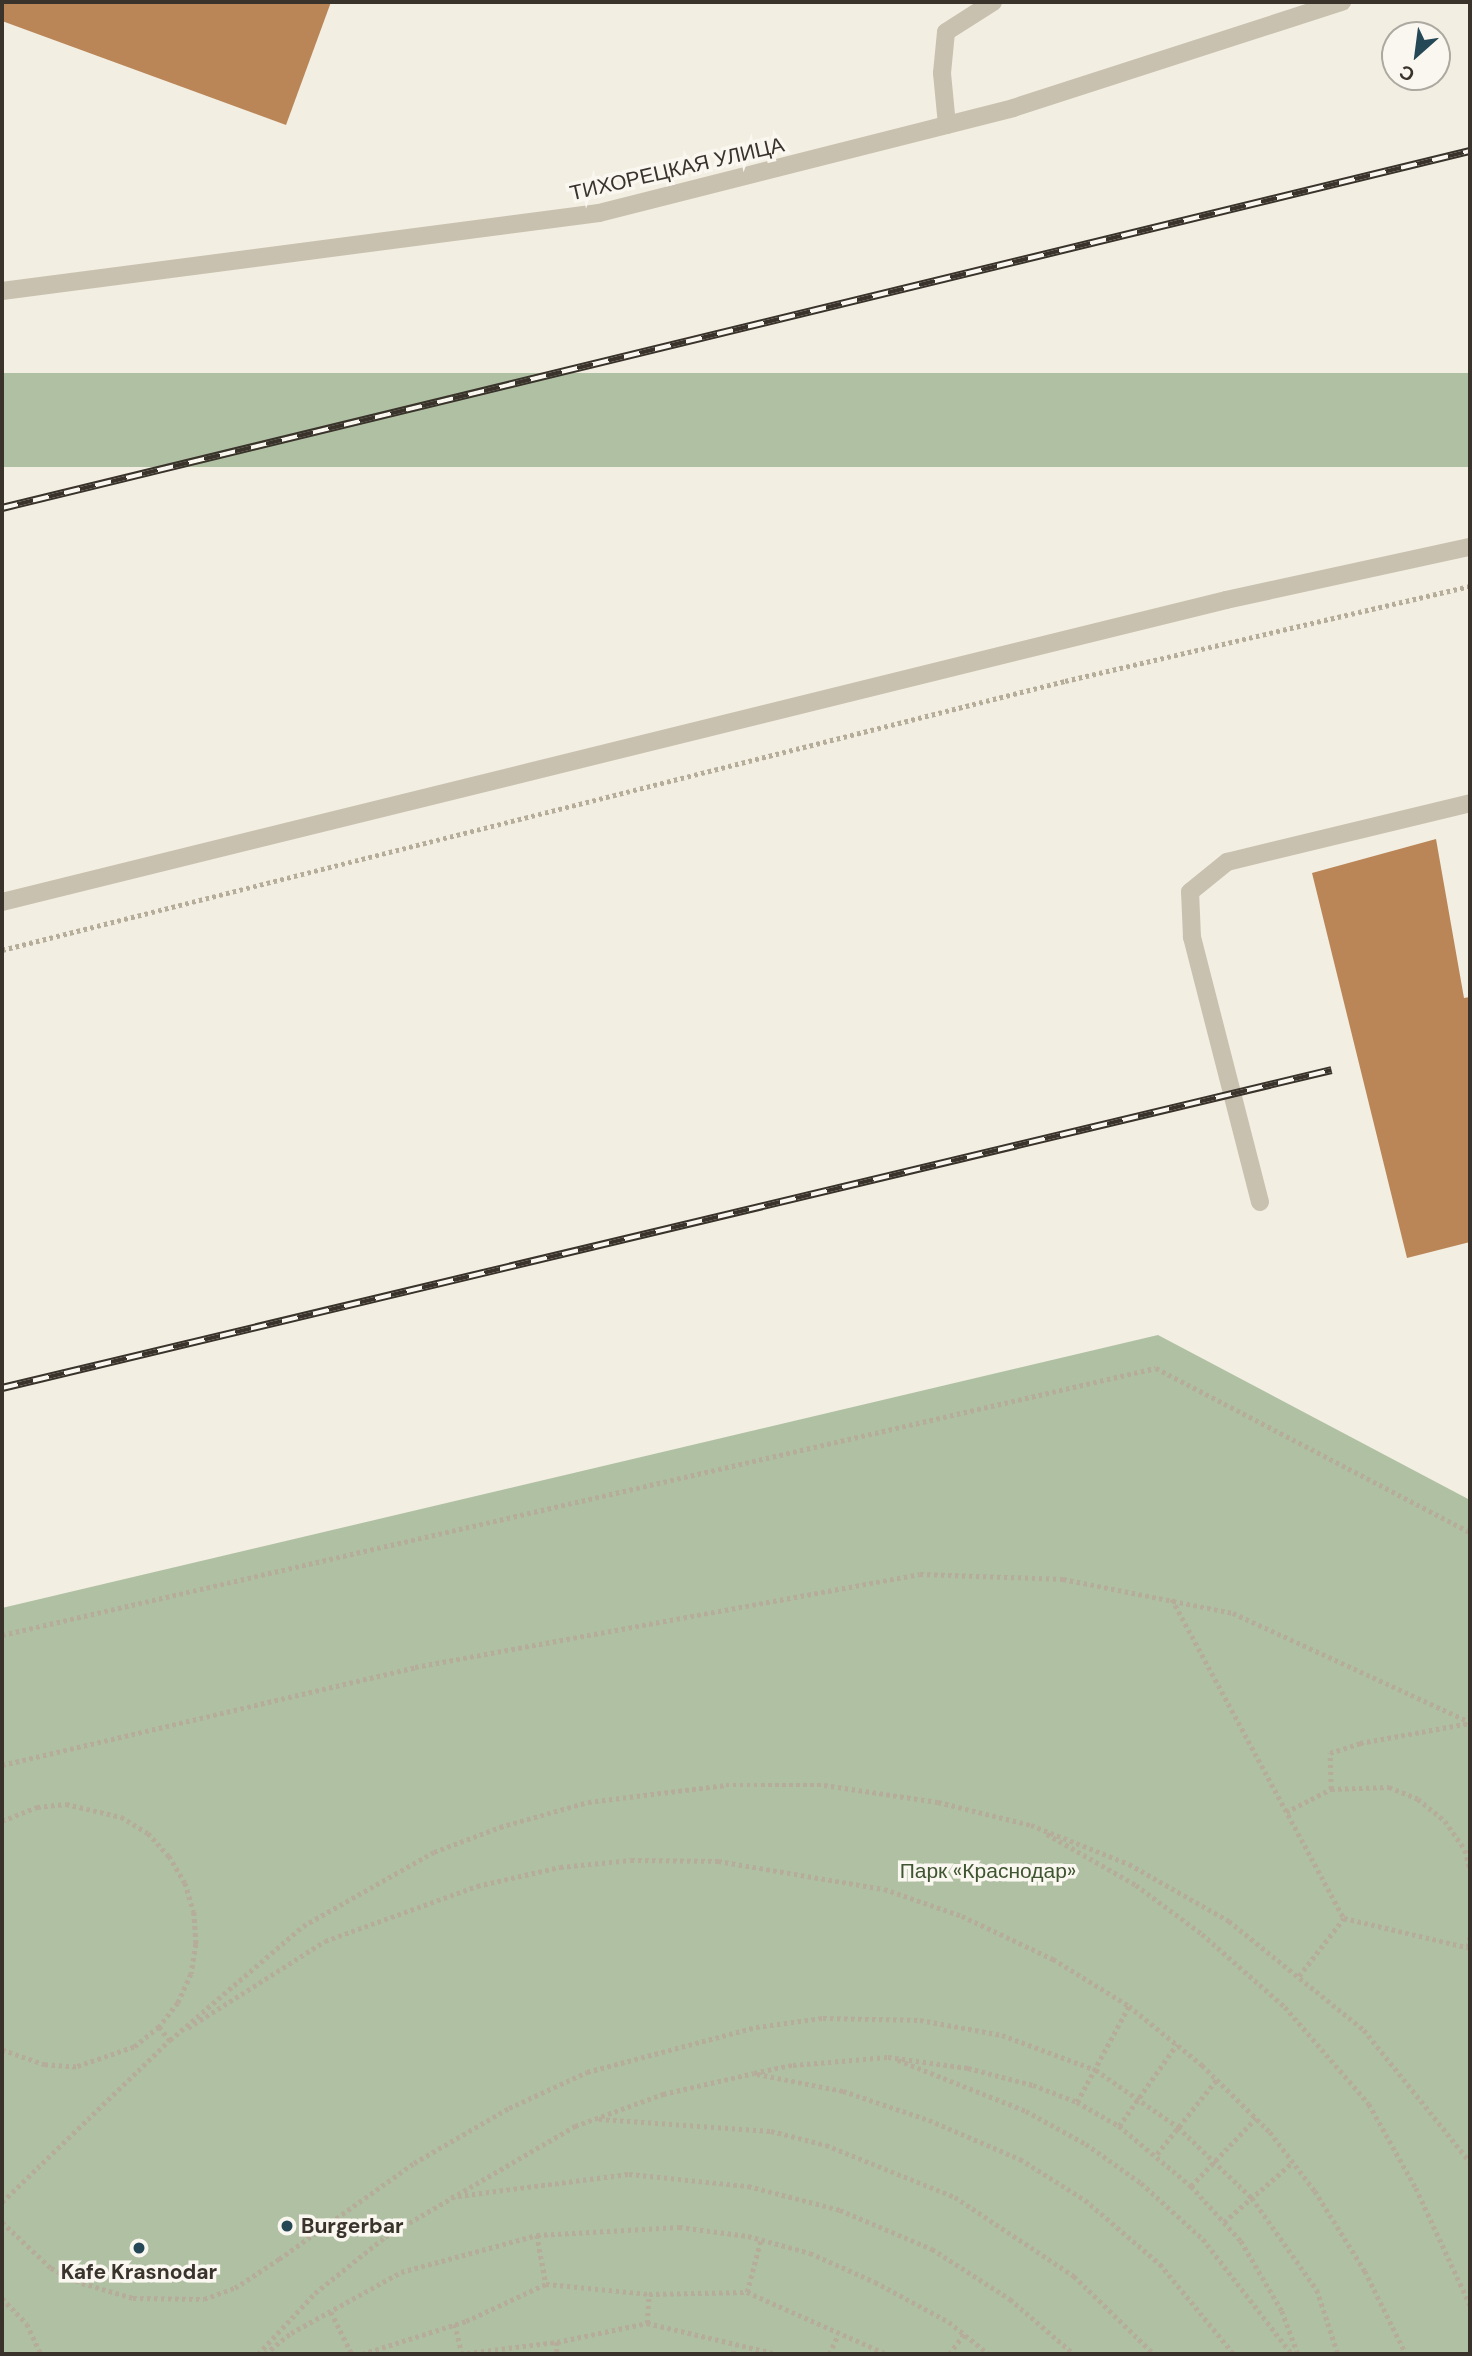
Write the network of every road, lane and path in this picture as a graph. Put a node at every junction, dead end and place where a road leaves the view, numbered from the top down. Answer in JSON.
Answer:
{"nodes":[{"id":1,"x":993,"y":2,"type":"edge"},
{"id":2,"x":1342,"y":2,"type":"edge"},
{"id":3,"x":947,"y":125,"type":"junction"},
{"id":4,"x":2,"y":291,"type":"edge"},
{"id":5,"x":1470,"y":547,"type":"edge"},
{"id":6,"x":1470,"y":586,"type":"edge"},
{"id":7,"x":1470,"y":803,"type":"edge"},
{"id":8,"x":2,"y":902,"type":"edge"},
{"id":9,"x":2,"y":950,"type":"edge"},
{"id":10,"x":1260,"y":1202,"type":"dead end"},
{"id":11,"x":1470,"y":1532,"type":"edge"},
{"id":12,"x":1172,"y":1599,"type":"junction"},
{"id":13,"x":2,"y":1635,"type":"edge"},
{"id":14,"x":1470,"y":1722,"type":"edge"},
{"id":15,"x":2,"y":1765,"type":"edge"},
{"id":16,"x":1331,"y":1789,"type":"junction"},
{"id":17,"x":1286,"y":1812,"type":"junction"},
{"id":18,"x":2,"y":1821,"type":"edge"},
{"id":19,"x":1031,"y":1825,"type":"junction"},
{"id":20,"x":1470,"y":1869,"type":"edge"},
{"id":21,"x":1344,"y":1918,"type":"junction"},
{"id":22,"x":1470,"y":1935,"type":"edge"},
{"id":23,"x":1469,"y":1947,"type":"edge"},
{"id":24,"x":1299,"y":1976,"type":"junction"},
{"id":25,"x":1129,"y":2006,"type":"junction"},
{"id":26,"x":159,"y":2027,"type":"junction"},
{"id":27,"x":170,"y":2040,"type":"junction"},
{"id":28,"x":1177,"y":2044,"type":"junction"},
{"id":29,"x":2,"y":2050,"type":"edge"},
{"id":30,"x":888,"y":2057,"type":"junction"},
{"id":31,"x":1096,"y":2070,"type":"junction"},
{"id":32,"x":754,"y":2073,"type":"junction"},
{"id":33,"x":1217,"y":2079,"type":"junction"},
{"id":34,"x":1139,"y":2096,"type":"junction"},
{"id":35,"x":1077,"y":2102,"type":"junction"},
{"id":36,"x":1256,"y":2118,"type":"junction"},
{"id":37,"x":594,"y":2119,"type":"junction"},
{"id":38,"x":1119,"y":2126,"type":"junction"},
{"id":39,"x":1178,"y":2127,"type":"junction"},
{"id":40,"x":1157,"y":2154,"type":"junction"},
{"id":41,"x":1215,"y":2160,"type":"junction"},
{"id":42,"x":1293,"y":2162,"type":"junction"},
{"id":43,"x":1470,"y":2162,"type":"edge"},
{"id":44,"x":1191,"y":2186,"type":"junction"},
{"id":45,"x":446,"y":2198,"type":"junction"},
{"id":46,"x":1252,"y":2198,"type":"junction"},
{"id":47,"x":2,"y":2202,"type":"edge"},
{"id":48,"x":2,"y":2222,"type":"edge"},
{"id":49,"x":1224,"y":2222,"type":"junction"},
{"id":50,"x":537,"y":2235,"type":"junction"},
{"id":51,"x":761,"y":2239,"type":"junction"},
{"id":52,"x":546,"y":2284,"type":"junction"},
{"id":53,"x":747,"y":2292,"type":"junction"},
{"id":54,"x":649,"y":2294,"type":"junction"},
{"id":55,"x":2,"y":2298,"type":"edge"},
{"id":56,"x":1470,"y":2305,"type":"edge"},
{"id":57,"x":331,"y":2312,"type":"junction"},
{"id":58,"x":647,"y":2323,"type":"junction"},
{"id":59,"x":456,"y":2324,"type":"junction"},
{"id":60,"x":964,"y":2334,"type":"junction"},
{"id":61,"x":838,"y":2335,"type":"junction"},
{"id":62,"x":556,"y":2342,"type":"junction"},
{"id":63,"x":734,"y":2347,"type":"junction"},
{"id":64,"x":41,"y":2354,"type":"edge"},
{"id":65,"x":258,"y":2354,"type":"edge"},
{"id":66,"x":265,"y":2354,"type":"edge"},
{"id":67,"x":352,"y":2354,"type":"edge"},
{"id":68,"x":362,"y":2354,"type":"edge"},
{"id":69,"x":461,"y":2354,"type":"edge"},
{"id":70,"x":557,"y":2354,"type":"edge"},
{"id":71,"x":733,"y":2354,"type":"edge"},
{"id":72,"x":777,"y":2354,"type":"edge"},
{"id":73,"x":829,"y":2354,"type":"edge"},
{"id":74,"x":887,"y":2354,"type":"edge"},
{"id":75,"x":949,"y":2354,"type":"edge"},
{"id":76,"x":989,"y":2354,"type":"edge"},
{"id":77,"x":1074,"y":2354,"type":"edge"},
{"id":78,"x":1154,"y":2354,"type":"edge"},
{"id":79,"x":1234,"y":2354,"type":"edge"},
{"id":80,"x":1292,"y":2354,"type":"edge"},
{"id":81,"x":1297,"y":2354,"type":"edge"},
{"id":82,"x":1338,"y":2354,"type":"edge"},
{"id":83,"x":1406,"y":2354,"type":"edge"}],
"edges":[{"from":1,"to":3,"type":"street"},
{"from":2,"to":3,"type":"street","name":"ТИХОРЕЦКАЯ УЛИЦА"},
{"from":3,"to":4,"type":"street","name":"ТИХОРЕЦКАЯ УЛИЦА"},
{"from":5,"to":8,"type":"street"},
{"from":6,"to":9,"type":"path"},
{"from":7,"to":10,"type":"street"},
{"from":11,"to":13,"type":"path"},
{"from":12,"to":14,"type":"path"},
{"from":12,"to":15,"type":"path"},
{"from":12,"to":17,"type":"path"},
{"from":14,"to":16,"type":"path"},
{"from":16,"to":17,"type":"path"},
{"from":16,"to":20,"type":"path"},
{"from":17,"to":21,"type":"path"},
{"from":18,"to":26,"type":"path"},
{"from":19,"to":24,"type":"path"},
{"from":19,"to":27,"type":"path"},
{"from":19,"to":56,"type":"path"},
{"from":21,"to":23,"type":"path"},
{"from":21,"to":24,"type":"path"},
{"from":22,"to":23,"type":"path"},
{"from":24,"to":43,"type":"path"},
{"from":25,"to":27,"type":"path"},
{"from":25,"to":28,"type":"path"},
{"from":25,"to":31,"type":"path"},
{"from":26,"to":27,"type":"path"},
{"from":26,"to":29,"type":"path"},
{"from":27,"to":47,"type":"path"},
{"from":28,"to":33,"type":"path"},
{"from":28,"to":34,"type":"path"},
{"from":30,"to":32,"type":"path"},
{"from":30,"to":35,"type":"path"},
{"from":30,"to":80,"type":"path"},
{"from":31,"to":34,"type":"path"},
{"from":31,"to":35,"type":"path"},
{"from":31,"to":48,"type":"path"},
{"from":32,"to":37,"type":"path"},
{"from":32,"to":79,"type":"path"},
{"from":33,"to":36,"type":"path"},
{"from":33,"to":39,"type":"path"},
{"from":34,"to":38,"type":"path"},
{"from":34,"to":39,"type":"path"},
{"from":35,"to":38,"type":"path"},
{"from":36,"to":41,"type":"path"},
{"from":36,"to":42,"type":"path"},
{"from":37,"to":45,"type":"path"},
{"from":37,"to":78,"type":"path"},
{"from":38,"to":40,"type":"path"},
{"from":39,"to":40,"type":"path"},
{"from":39,"to":41,"type":"path"},
{"from":40,"to":44,"type":"path"},
{"from":41,"to":44,"type":"path"},
{"from":41,"to":46,"type":"path"},
{"from":42,"to":46,"type":"path"},
{"from":42,"to":83,"type":"path"},
{"from":44,"to":49,"type":"path"},
{"from":45,"to":65,"type":"path"},
{"from":45,"to":77,"type":"path"},
{"from":46,"to":49,"type":"path"},
{"from":46,"to":82,"type":"path"},
{"from":49,"to":81,"type":"path"},
{"from":50,"to":51,"type":"path"},
{"from":50,"to":52,"type":"path"},
{"from":50,"to":57,"type":"path"},
{"from":51,"to":53,"type":"path"},
{"from":51,"to":60,"type":"path"},
{"from":52,"to":54,"type":"path"},
{"from":52,"to":59,"type":"path"},
{"from":53,"to":54,"type":"path"},
{"from":53,"to":61,"type":"path"},
{"from":54,"to":58,"type":"path"},
{"from":55,"to":64,"type":"path"},
{"from":57,"to":66,"type":"path"},
{"from":57,"to":67,"type":"path"},
{"from":58,"to":62,"type":"path"},
{"from":58,"to":63,"type":"path"},
{"from":59,"to":68,"type":"path"},
{"from":59,"to":69,"type":"path"},
{"from":60,"to":75,"type":"path"},
{"from":60,"to":76,"type":"path"},
{"from":61,"to":73,"type":"path"},
{"from":61,"to":74,"type":"path"},
{"from":62,"to":69,"type":"path"},
{"from":62,"to":70,"type":"path"},
{"from":63,"to":71,"type":"path"},
{"from":63,"to":72,"type":"path"}]}
